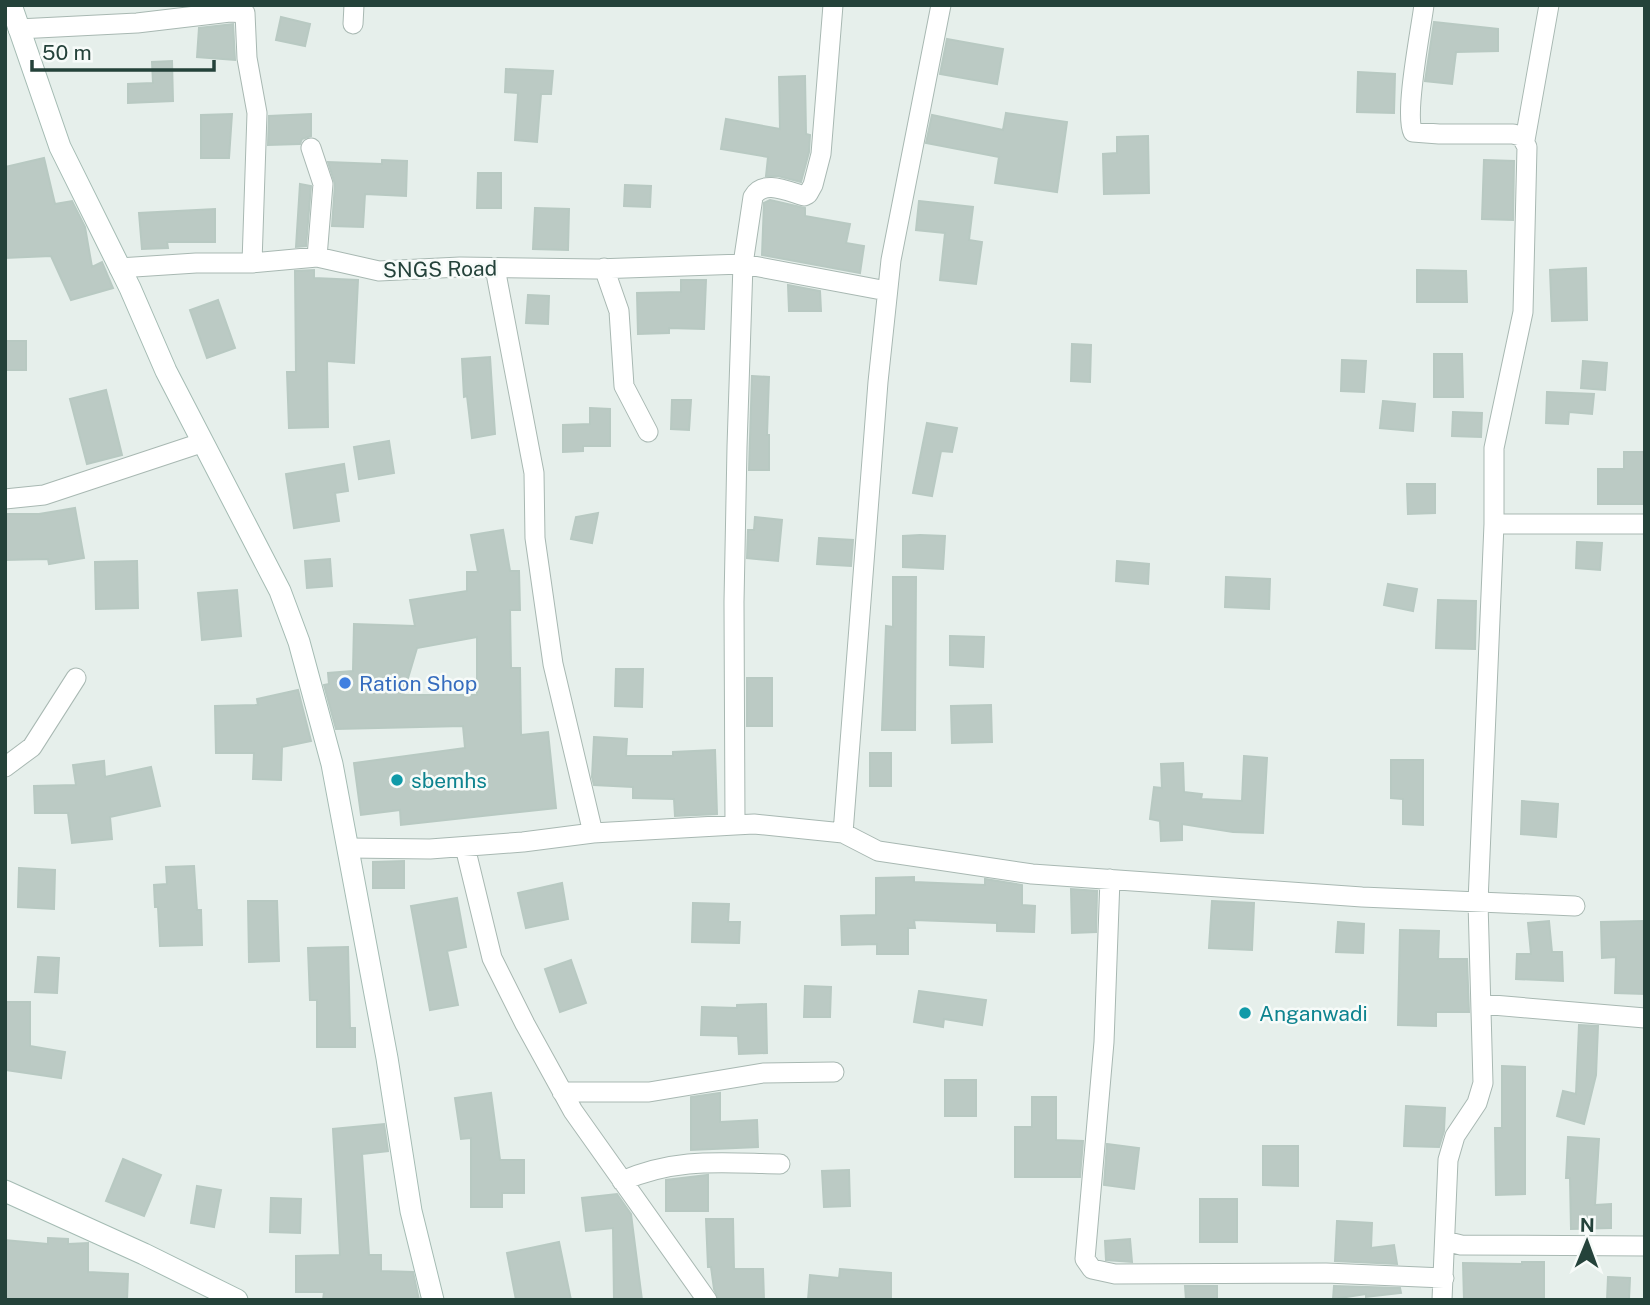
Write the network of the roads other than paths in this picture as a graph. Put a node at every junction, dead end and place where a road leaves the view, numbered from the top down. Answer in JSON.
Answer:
{"nodes":[{"id":1,"x":833,"y":5,"type":"edge"},
{"id":2,"x":940,"y":5,"type":"edge"},
{"id":3,"x":1424,"y":5,"type":"edge"},
{"id":4,"x":1549,"y":5,"type":"edge"},
{"id":5,"x":12,"y":13,"type":"edge"},
{"id":6,"x":1525,"y":140,"type":"junction"},
{"id":7,"x":311,"y":148,"type":"dead end"},
{"id":8,"x":317,"y":257,"type":"junction"},
{"id":9,"x":252,"y":262,"type":"junction"},
{"id":10,"x":743,"y":264,"type":"junction"},
{"id":11,"x":119,"y":268,"type":"junction"},
{"id":12,"x":495,"y":268,"type":"junction"},
{"id":13,"x":600,"y":268,"type":"junction"},
{"id":14,"x":887,"y":291,"type":"junction"},
{"id":15,"x":648,"y":432,"type":"dead end"},
{"id":16,"x":201,"y":443,"type":"junction"},
{"id":17,"x":5,"y":499,"type":"edge"},
{"id":18,"x":1494,"y":524,"type":"junction"},
{"id":19,"x":1645,"y":524,"type":"edge"},
{"id":20,"x":76,"y":678,"type":"dead end"},
{"id":21,"x":5,"y":767,"type":"edge"},
{"id":22,"x":735,"y":825,"type":"junction"},
{"id":23,"x":593,"y":833,"type":"junction"},
{"id":24,"x":843,"y":833,"type":"junction"},
{"id":25,"x":465,"y":847,"type":"junction"},
{"id":26,"x":349,"y":848,"type":"junction"},
{"id":27,"x":1110,"y":879,"type":"junction"},
{"id":28,"x":1478,"y":902,"type":"junction"},
{"id":29,"x":1575,"y":906,"type":"dead end"},
{"id":30,"x":1481,"y":1004,"type":"junction"},
{"id":31,"x":1645,"y":1018,"type":"edge"},
{"id":32,"x":834,"y":1072,"type":"dead end"},
{"id":33,"x":562,"y":1092,"type":"junction"},
{"id":34,"x":780,"y":1164,"type":"dead end"},
{"id":35,"x":622,"y":1181,"type":"junction"},
{"id":36,"x":5,"y":1191,"type":"edge"},
{"id":37,"x":1445,"y":1241,"type":"junction"},
{"id":38,"x":1645,"y":1246,"type":"edge"},
{"id":39,"x":1444,"y":1278,"type":"junction"},
{"id":40,"x":237,"y":1300,"type":"edge"},
{"id":41,"x":433,"y":1300,"type":"edge"},
{"id":42,"x":707,"y":1300,"type":"edge"},
{"id":43,"x":1443,"y":1300,"type":"edge"}],
"edges":[{"from":1,"to":10,"type":"street"},
{"from":2,"to":14,"type":"street"},
{"from":3,"to":6,"type":"street"},
{"from":4,"to":6,"type":"street"},
{"from":5,"to":9,"type":"street"},
{"from":5,"to":11,"type":"main road"},
{"from":6,"to":18,"type":"street"},
{"from":7,"to":8,"type":"street"},
{"from":8,"to":9,"type":"street","name":"SNGS Road"},
{"from":8,"to":12,"type":"street","name":"SNGS Road"},
{"from":9,"to":11,"type":"street","name":"SNGS Road"},
{"from":10,"to":13,"type":"street","name":"SNGS Road"},
{"from":10,"to":14,"type":"street","name":"SNGS Road"},
{"from":10,"to":22,"type":"street"},
{"from":11,"to":16,"type":"main road"},
{"from":12,"to":13,"type":"street","name":"SNGS Road"},
{"from":12,"to":23,"type":"street"},
{"from":13,"to":15,"type":"street"},
{"from":14,"to":24,"type":"street"},
{"from":16,"to":17,"type":"street"},
{"from":16,"to":26,"type":"main road"},
{"from":18,"to":19,"type":"street"},
{"from":18,"to":28,"type":"street"},
{"from":20,"to":21,"type":"street"},
{"from":22,"to":23,"type":"street"},
{"from":22,"to":24,"type":"street"},
{"from":23,"to":25,"type":"street"},
{"from":24,"to":27,"type":"street"},
{"from":25,"to":26,"type":"street"},
{"from":25,"to":33,"type":"street"},
{"from":26,"to":41,"type":"main road"},
{"from":27,"to":28,"type":"street"},
{"from":27,"to":39,"type":"street"},
{"from":28,"to":29,"type":"street"},
{"from":28,"to":30,"type":"street"},
{"from":30,"to":31,"type":"street"},
{"from":30,"to":37,"type":"street"},
{"from":32,"to":33,"type":"street"},
{"from":33,"to":35,"type":"street"},
{"from":34,"to":35,"type":"street"},
{"from":35,"to":42,"type":"street"},
{"from":36,"to":40,"type":"main road"},
{"from":37,"to":38,"type":"street"},
{"from":37,"to":39,"type":"street"},
{"from":39,"to":43,"type":"street"}]}
